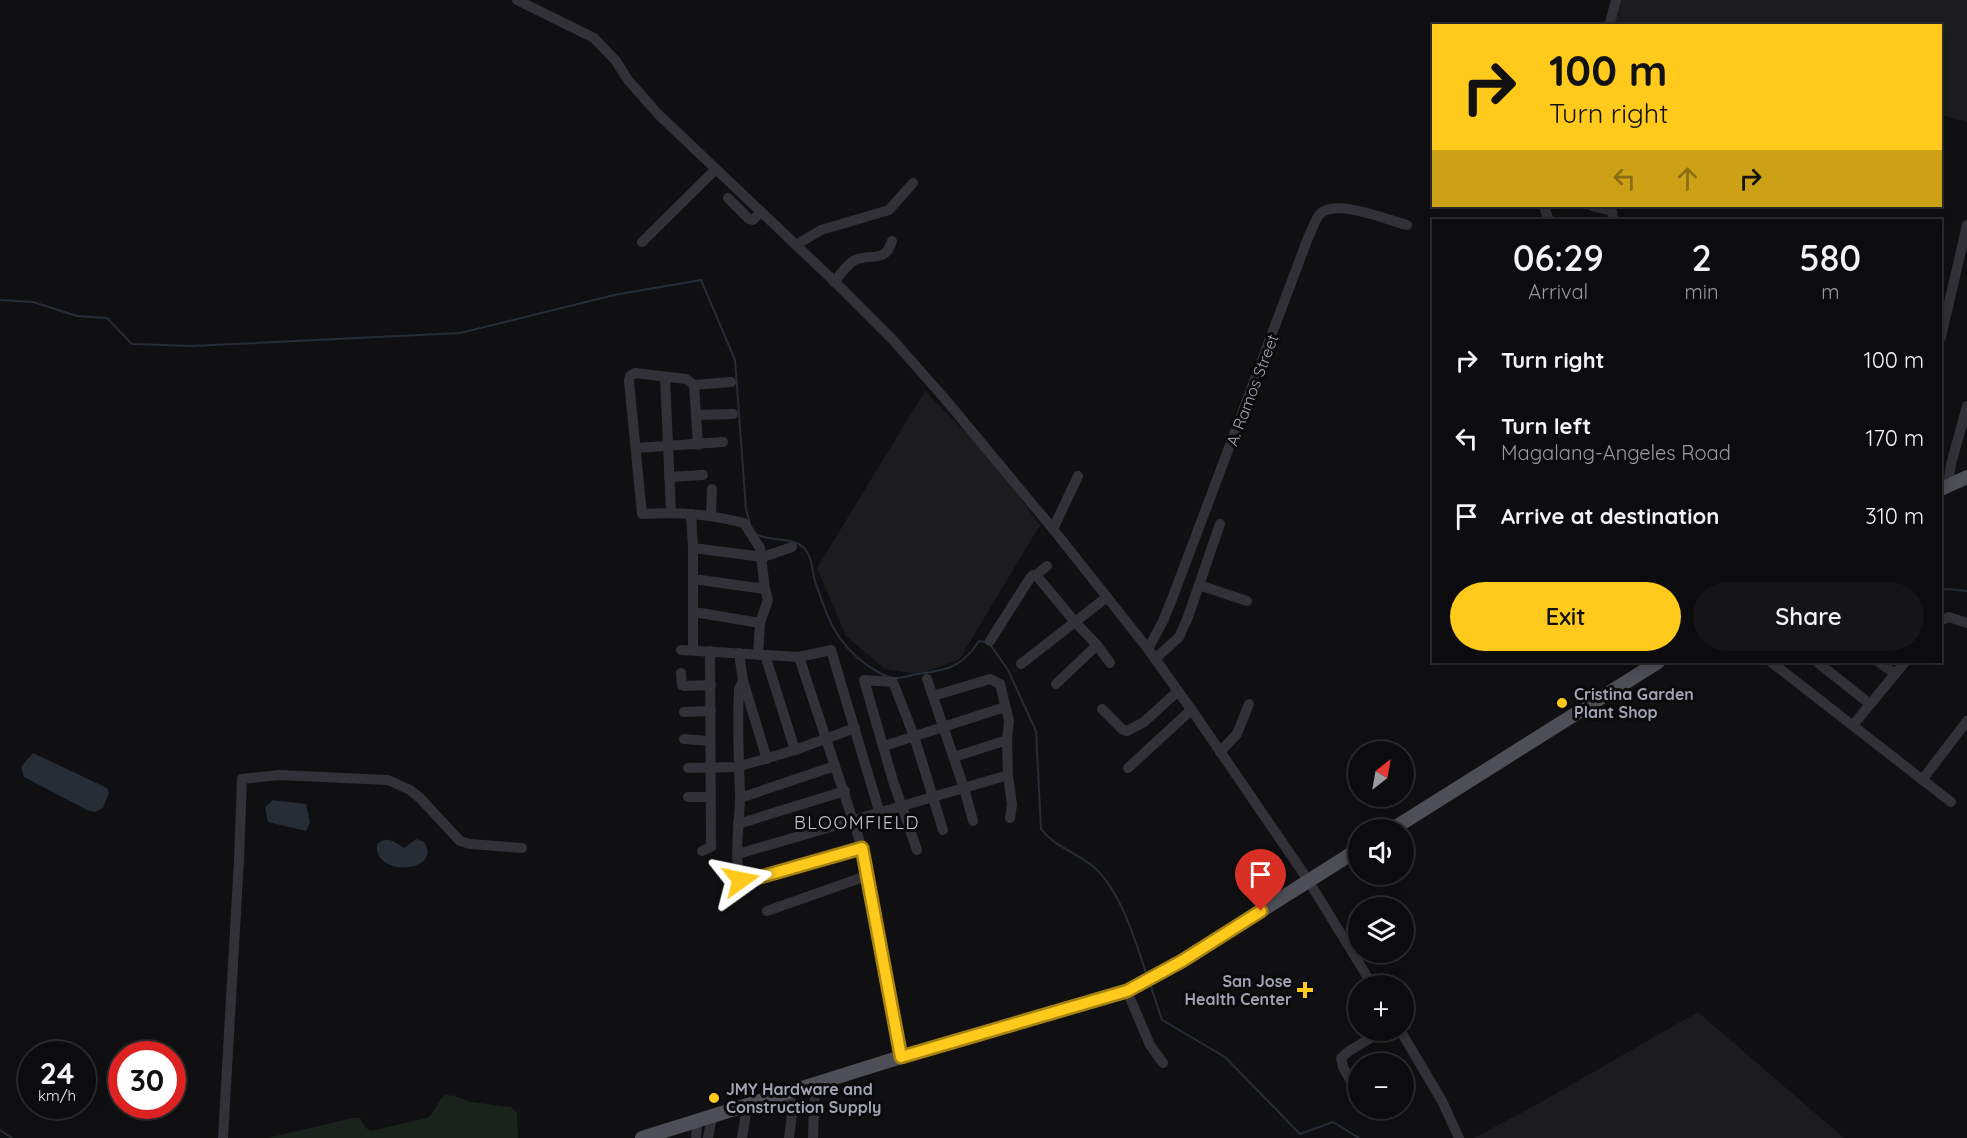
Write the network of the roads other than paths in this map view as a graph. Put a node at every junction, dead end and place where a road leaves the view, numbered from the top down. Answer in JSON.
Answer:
{"nodes":[{"id":1,"x":517,"y":0,"type":"edge"},
{"id":2,"x":1616,"y":0,"type":"edge"},
{"id":3,"x":1610,"y":24,"type":"edge"},
{"id":4,"x":716,"y":169,"type":"junction"},
{"id":5,"x":913,"y":183,"type":"dead end"},
{"id":6,"x":728,"y":198,"type":"dead end"},
{"id":7,"x":1596,"y":207,"type":"edge"},
{"id":8,"x":761,"y":212,"type":"junction"},
{"id":9,"x":1613,"y":219,"type":"edge"},
{"id":10,"x":1407,"y":225,"type":"dead end"},
{"id":11,"x":1967,"y":225,"type":"edge"},
{"id":12,"x":892,"y":241,"type":"dead end"},
{"id":13,"x":642,"y":243,"type":"dead end"},
{"id":14,"x":796,"y":245,"type":"junction"},
{"id":15,"x":834,"y":282,"type":"junction"},
{"id":16,"x":1942,"y":333,"type":"edge"},
{"id":17,"x":665,"y":378,"type":"junction"},
{"id":18,"x":731,"y":381,"type":"dead end"},
{"id":19,"x":694,"y":385,"type":"junction"},
{"id":20,"x":1967,"y":406,"type":"edge"},
{"id":21,"x":733,"y":414,"type":"dead end"},
{"id":22,"x":697,"y":415,"type":"junction"},
{"id":23,"x":723,"y":442,"type":"dead end"},
{"id":24,"x":698,"y":445,"type":"junction"},
{"id":25,"x":669,"y":446,"type":"junction"},
{"id":26,"x":636,"y":448,"type":"junction"},
{"id":27,"x":704,"y":476,"type":"dead end"},
{"id":28,"x":1078,"y":476,"type":"dead end"},
{"id":29,"x":669,"y":477,"type":"junction"},
{"id":30,"x":1967,"y":477,"type":"edge"},
{"id":31,"x":1945,"y":487,"type":"edge"},
{"id":32,"x":712,"y":489,"type":"dead end"},
{"id":33,"x":671,"y":512,"type":"junction"},
{"id":34,"x":691,"y":514,"type":"junction"},
{"id":35,"x":711,"y":515,"type":"junction"},
{"id":36,"x":1220,"y":524,"type":"dead end"},
{"id":37,"x":1053,"y":528,"type":"junction"},
{"id":38,"x":792,"y":547,"type":"dead end"},
{"id":39,"x":693,"y":548,"type":"junction"},
{"id":40,"x":763,"y":557,"type":"junction"},
{"id":41,"x":1047,"y":566,"type":"dead end"},
{"id":42,"x":1036,"y":576,"type":"junction"},
{"id":43,"x":693,"y":579,"type":"junction"},
{"id":44,"x":1199,"y":585,"type":"junction"},
{"id":45,"x":765,"y":589,"type":"junction"},
{"id":46,"x":1107,"y":597,"type":"junction"},
{"id":47,"x":1247,"y":602,"type":"dead end"},
{"id":48,"x":694,"y":612,"type":"junction"},
{"id":49,"x":1942,"y":620,"type":"edge"},
{"id":50,"x":1075,"y":622,"type":"junction"},
{"id":51,"x":760,"y":623,"type":"junction"},
{"id":52,"x":1967,"y":623,"type":"edge"},
{"id":53,"x":990,"y":641,"type":"dead end"},
{"id":54,"x":1097,"y":645,"type":"junction"},
{"id":55,"x":681,"y":650,"type":"dead end"},
{"id":56,"x":693,"y":650,"type":"junction"},
{"id":57,"x":710,"y":651,"type":"junction"},
{"id":58,"x":739,"y":653,"type":"junction"},
{"id":59,"x":1151,"y":654,"type":"junction"},
{"id":60,"x":761,"y":655,"type":"junction"},
{"id":61,"x":800,"y":657,"type":"junction"},
{"id":62,"x":1110,"y":663,"type":"dead end"},
{"id":63,"x":1656,"y":663,"type":"edge"},
{"id":64,"x":1771,"y":663,"type":"edge"},
{"id":65,"x":1818,"y":663,"type":"edge"},
{"id":66,"x":1880,"y":663,"type":"edge"},
{"id":67,"x":1904,"y":663,"type":"edge"},
{"id":68,"x":1021,"y":664,"type":"dead end"},
{"id":69,"x":681,"y":673,"type":"dead end"},
{"id":70,"x":1895,"y":674,"type":"junction"},
{"id":71,"x":927,"y":679,"type":"dead end"},
{"id":72,"x":743,"y":681,"type":"junction"},
{"id":73,"x":1056,"y":684,"type":"dead end"},
{"id":74,"x":711,"y":685,"type":"junction"},
{"id":75,"x":1178,"y":691,"type":"junction"},
{"id":76,"x":933,"y":696,"type":"junction"},
{"id":77,"x":1249,"y":704,"type":"dead end"},
{"id":78,"x":1870,"y":704,"type":"junction"},
{"id":79,"x":1005,"y":706,"type":"junction"},
{"id":80,"x":1102,"y":709,"type":"dead end"},
{"id":81,"x":1191,"y":710,"type":"junction"},
{"id":82,"x":711,"y":711,"type":"junction"},
{"id":83,"x":684,"y":712,"type":"dead end"},
{"id":84,"x":1967,"y":721,"type":"edge"},
{"id":85,"x":1853,"y":725,"type":"junction"},
{"id":86,"x":943,"y":727,"type":"junction"},
{"id":87,"x":855,"y":728,"type":"junction"},
{"id":88,"x":914,"y":736,"type":"junction"},
{"id":89,"x":684,"y":739,"type":"dead end"},
{"id":90,"x":827,"y":739,"type":"junction"},
{"id":91,"x":1006,"y":740,"type":"junction"},
{"id":92,"x":709,"y":741,"type":"junction"},
{"id":93,"x":884,"y":746,"type":"junction"},
{"id":94,"x":795,"y":750,"type":"junction"},
{"id":95,"x":1220,"y":752,"type":"junction"},
{"id":96,"x":954,"y":757,"type":"junction"},
{"id":97,"x":767,"y":759,"type":"junction"},
{"id":98,"x":835,"y":766,"type":"junction"},
{"id":99,"x":737,"y":767,"type":"junction"},
{"id":100,"x":688,"y":768,"type":"dead end"},
{"id":101,"x":1128,"y":768,"type":"dead end"},
{"id":102,"x":709,"y":769,"type":"junction"},
{"id":103,"x":1008,"y":775,"type":"junction"},
{"id":104,"x":1922,"y":780,"type":"junction"},
{"id":105,"x":964,"y":788,"type":"junction"},
{"id":106,"x":845,"y":791,"type":"junction"},
{"id":107,"x":688,"y":797,"type":"dead end"},
{"id":108,"x":710,"y":797,"type":"junction"},
{"id":109,"x":740,"y":798,"type":"junction"},
{"id":110,"x":933,"y":798,"type":"junction"},
{"id":111,"x":1951,"y":802,"type":"dead end"},
{"id":112,"x":903,"y":807,"type":"junction"},
{"id":113,"x":880,"y":814,"type":"junction"},
{"id":114,"x":1010,"y":818,"type":"dead end"},
{"id":115,"x":1408,"y":819,"type":"edge"},
{"id":116,"x":853,"y":820,"type":"junction"},
{"id":117,"x":973,"y":821,"type":"dead end"},
{"id":118,"x":697,"y":822,"type":"dead end"},
{"id":119,"x":710,"y":824,"type":"junction"},
{"id":120,"x":738,"y":824,"type":"junction"},
{"id":121,"x":943,"y":830,"type":"dead end"},
{"id":122,"x":522,"y":848,"type":"dead end"},
{"id":123,"x":862,"y":848,"type":"junction"},
{"id":124,"x":917,"y":850,"type":"dead end"},
{"id":125,"x":702,"y":851,"type":"dead end"},
{"id":126,"x":738,"y":854,"type":"junction"},
{"id":127,"x":1348,"y":856,"type":"edge"},
{"id":128,"x":868,"y":875,"type":"junction"},
{"id":129,"x":1308,"y":880,"type":"junction"},
{"id":130,"x":767,"y":911,"type":"dead end"},
{"id":131,"x":1366,"y":975,"type":"edge"},
{"id":132,"x":1127,"y":991,"type":"junction"},
{"id":133,"x":1365,"y":1041,"type":"edge"},
{"id":134,"x":1407,"y":1041,"type":"edge"},
{"id":135,"x":901,"y":1057,"type":"junction"},
{"id":136,"x":1163,"y":1063,"type":"dead end"},
{"id":137,"x":1348,"y":1076,"type":"edge"},
{"id":138,"x":815,"y":1084,"type":"junction"},
{"id":139,"x":790,"y":1092,"type":"junction"},
{"id":140,"x":747,"y":1106,"type":"junction"},
{"id":141,"x":712,"y":1116,"type":"junction"},
{"id":142,"x":697,"y":1122,"type":"junction"},
{"id":143,"x":223,"y":1138,"type":"edge"},
{"id":144,"x":642,"y":1138,"type":"edge"},
{"id":145,"x":696,"y":1138,"type":"edge"},
{"id":146,"x":708,"y":1138,"type":"edge"},
{"id":147,"x":742,"y":1138,"type":"edge"},
{"id":148,"x":789,"y":1138,"type":"edge"},
{"id":149,"x":813,"y":1138,"type":"edge"},
{"id":150,"x":1459,"y":1138,"type":"edge"}],
"edges":[{"from":1,"to":4,"type":"street"},
{"from":2,"to":3,"type":"street"},
{"from":4,"to":8,"type":"street"},
{"from":4,"to":13,"type":"street"},
{"from":5,"to":14,"type":"street"},
{"from":6,"to":8,"type":"street"},
{"from":7,"to":9,"type":"street"},
{"from":8,"to":14,"type":"street"},
{"from":10,"to":59,"type":"street","name":"A. Ramos Street"},
{"from":11,"to":16,"type":"street"},
{"from":12,"to":15,"type":"street"},
{"from":14,"to":15,"type":"street"},
{"from":15,"to":37,"type":"street"},
{"from":17,"to":19,"type":"street"},
{"from":17,"to":25,"type":"street"},
{"from":17,"to":26,"type":"street"},
{"from":18,"to":19,"type":"street"},
{"from":19,"to":22,"type":"street"},
{"from":20,"to":31,"type":"street"},
{"from":21,"to":22,"type":"street"},
{"from":22,"to":24,"type":"street"},
{"from":23,"to":24,"type":"street"},
{"from":24,"to":25,"type":"street"},
{"from":25,"to":26,"type":"street"},
{"from":25,"to":29,"type":"street"},
{"from":26,"to":33,"type":"street"},
{"from":27,"to":29,"type":"street"},
{"from":28,"to":37,"type":"street"},
{"from":29,"to":33,"type":"street"},
{"from":30,"to":31,"type":"main road"},
{"from":32,"to":35,"type":"street"},
{"from":33,"to":34,"type":"street"},
{"from":34,"to":35,"type":"street"},
{"from":34,"to":39,"type":"street"},
{"from":35,"to":40,"type":"street"},
{"from":36,"to":44,"type":"street"},
{"from":37,"to":46,"type":"street"},
{"from":38,"to":40,"type":"street"},
{"from":39,"to":40,"type":"street"},
{"from":39,"to":43,"type":"street"},
{"from":40,"to":45,"type":"street"},
{"from":41,"to":42,"type":"street"},
{"from":42,"to":50,"type":"street"},
{"from":42,"to":53,"type":"street"},
{"from":43,"to":45,"type":"street"},
{"from":43,"to":48,"type":"street"},
{"from":44,"to":47,"type":"street"},
{"from":44,"to":59,"type":"street"},
{"from":45,"to":51,"type":"street"},
{"from":46,"to":50,"type":"street"},
{"from":46,"to":59,"type":"street"},
{"from":48,"to":51,"type":"street"},
{"from":48,"to":56,"type":"street"},
{"from":49,"to":52,"type":"street"},
{"from":50,"to":54,"type":"street"},
{"from":50,"to":68,"type":"street"},
{"from":51,"to":60,"type":"street"},
{"from":54,"to":62,"type":"street"},
{"from":54,"to":73,"type":"street"},
{"from":55,"to":56,"type":"street"},
{"from":56,"to":57,"type":"street"},
{"from":57,"to":58,"type":"street"},
{"from":57,"to":74,"type":"street"},
{"from":58,"to":60,"type":"street"},
{"from":58,"to":72,"type":"street"},
{"from":59,"to":75,"type":"street"},
{"from":60,"to":61,"type":"street"},
{"from":60,"to":94,"type":"street"},
{"from":61,"to":87,"type":"street"},
{"from":61,"to":90,"type":"street"},
{"from":63,"to":115,"type":"main road"},
{"from":64,"to":85,"type":"street"},
{"from":65,"to":78,"type":"street"},
{"from":66,"to":70,"type":"street"},
{"from":67,"to":70,"type":"street"},
{"from":69,"to":74,"type":"street"},
{"from":70,"to":78,"type":"street"},
{"from":71,"to":76,"type":"street"},
{"from":72,"to":97,"type":"street"},
{"from":72,"to":99,"type":"street"},
{"from":74,"to":82,"type":"street"},
{"from":75,"to":80,"type":"street"},
{"from":75,"to":81,"type":"street"},
{"from":76,"to":79,"type":"street"},
{"from":76,"to":86,"type":"street"},
{"from":77,"to":95,"type":"street"},
{"from":78,"to":85,"type":"street"},
{"from":79,"to":86,"type":"street"},
{"from":79,"to":91,"type":"street"},
{"from":81,"to":95,"type":"street"},
{"from":81,"to":101,"type":"street"},
{"from":82,"to":83,"type":"street"},
{"from":82,"to":92,"type":"street"},
{"from":84,"to":104,"type":"street"},
{"from":85,"to":104,"type":"street"},
{"from":86,"to":88,"type":"street"},
{"from":86,"to":96,"type":"street"},
{"from":87,"to":90,"type":"street"},
{"from":87,"to":113,"type":"street"},
{"from":88,"to":93,"type":"street"},
{"from":88,"to":93,"type":"street"},
{"from":88,"to":110,"type":"street"},
{"from":89,"to":92,"type":"street"},
{"from":90,"to":94,"type":"street"},
{"from":90,"to":98,"type":"street"},
{"from":91,"to":96,"type":"street"},
{"from":91,"to":103,"type":"street"},
{"from":92,"to":102,"type":"street"},
{"from":93,"to":112,"type":"street"},
{"from":94,"to":97,"type":"street"},
{"from":95,"to":129,"type":"street"},
{"from":96,"to":105,"type":"street"},
{"from":97,"to":99,"type":"street"},
{"from":98,"to":106,"type":"street"},
{"from":98,"to":109,"type":"street"},
{"from":99,"to":102,"type":"street"},
{"from":99,"to":109,"type":"street"},
{"from":100,"to":102,"type":"street"},
{"from":102,"to":108,"type":"street"},
{"from":103,"to":105,"type":"street"},
{"from":103,"to":114,"type":"street"},
{"from":104,"to":111,"type":"street"},
{"from":105,"to":110,"type":"street"},
{"from":105,"to":117,"type":"street"},
{"from":106,"to":116,"type":"street"},
{"from":106,"to":120,"type":"street"},
{"from":107,"to":108,"type":"street"},
{"from":108,"to":119,"type":"street"},
{"from":109,"to":120,"type":"street"},
{"from":110,"to":112,"type":"street"},
{"from":110,"to":121,"type":"street"},
{"from":112,"to":113,"type":"street"},
{"from":112,"to":124,"type":"street"},
{"from":113,"to":116,"type":"street"},
{"from":116,"to":123,"type":"street"},
{"from":116,"to":126,"type":"street"},
{"from":118,"to":119,"type":"street"},
{"from":119,"to":125,"type":"street"},
{"from":120,"to":126,"type":"street"},
{"from":122,"to":143,"type":"street"},
{"from":123,"to":126,"type":"street"},
{"from":123,"to":128,"type":"street"},
{"from":127,"to":129,"type":"main road"},
{"from":128,"to":130,"type":"street"},
{"from":128,"to":135,"type":"street"},
{"from":129,"to":131,"type":"street"},
{"from":129,"to":132,"type":"main road"},
{"from":132,"to":135,"type":"main road"},
{"from":132,"to":136,"type":"street"},
{"from":133,"to":137,"type":"street"},
{"from":134,"to":150,"type":"street"},
{"from":135,"to":138,"type":"main road"},
{"from":138,"to":139,"type":"main road"},
{"from":138,"to":149,"type":"street"},
{"from":139,"to":140,"type":"main road"},
{"from":139,"to":148,"type":"street"},
{"from":140,"to":141,"type":"main road"},
{"from":140,"to":147,"type":"street"},
{"from":141,"to":142,"type":"main road"},
{"from":141,"to":146,"type":"street"},
{"from":142,"to":144,"type":"main road"},
{"from":142,"to":145,"type":"street"}]}
